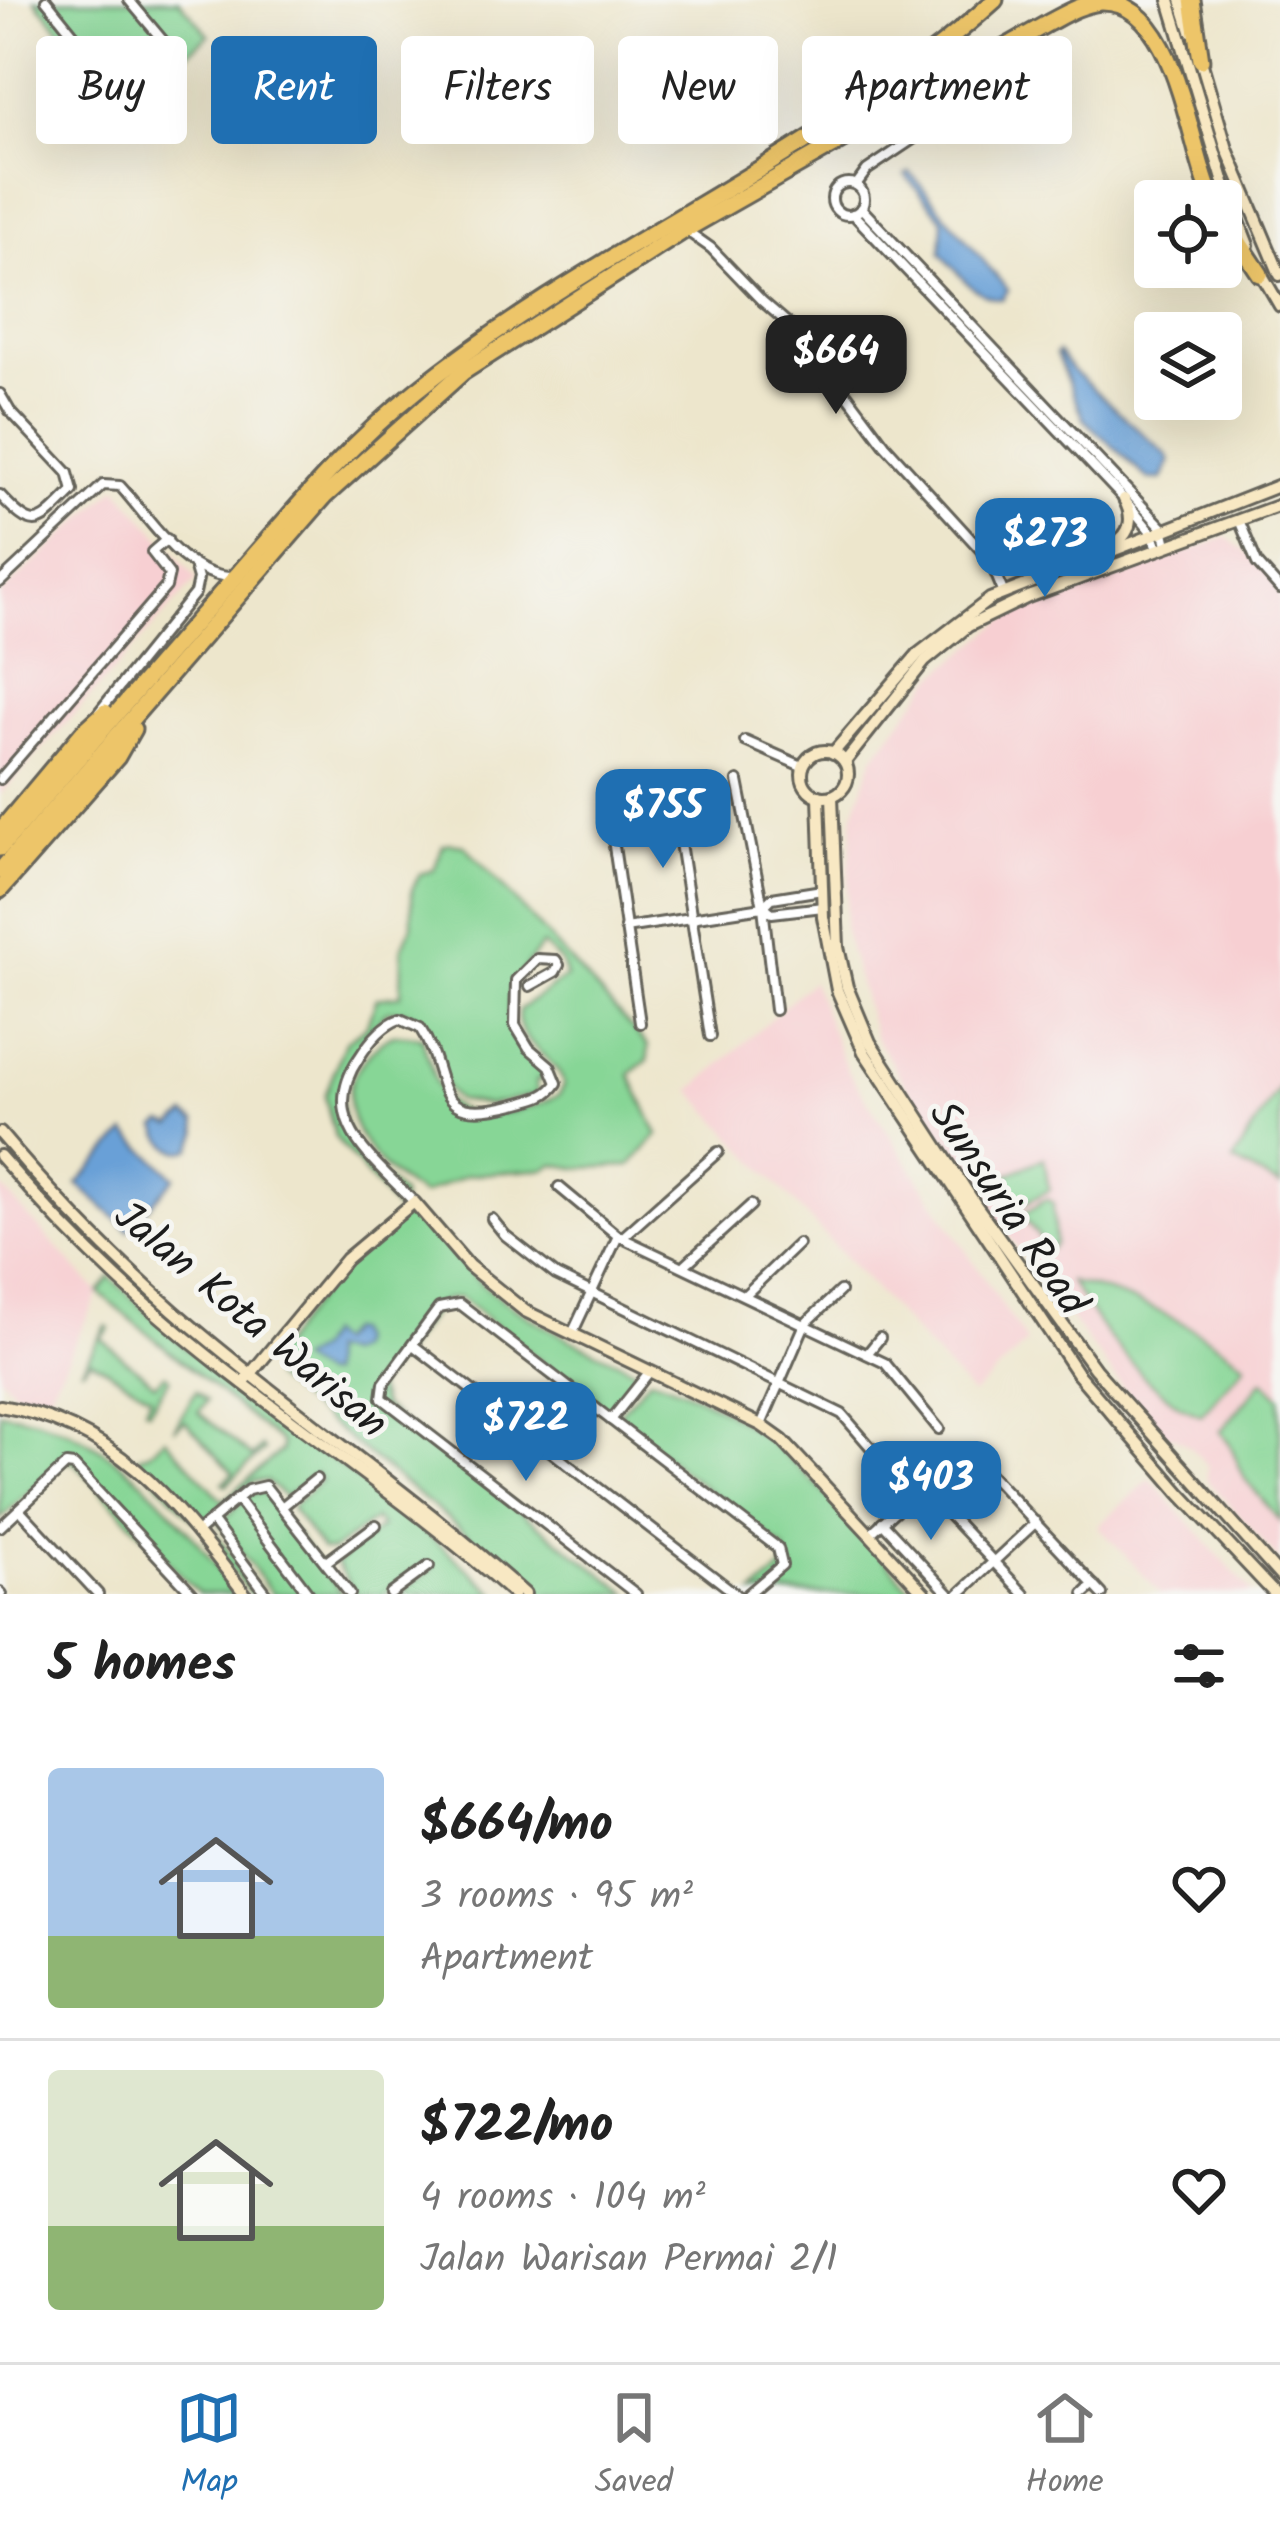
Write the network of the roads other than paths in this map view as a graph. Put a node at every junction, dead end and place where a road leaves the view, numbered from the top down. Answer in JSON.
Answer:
{"nodes":[{"id":1,"x":46,"y":0,"type":"edge"},
{"id":2,"x":129,"y":0,"type":"edge"},
{"id":3,"x":986,"y":0,"type":"edge"},
{"id":4,"x":995,"y":0,"type":"edge"},
{"id":5,"x":1007,"y":0,"type":"edge"},
{"id":6,"x":1169,"y":0,"type":"edge"},
{"id":7,"x":1181,"y":0,"type":"edge"},
{"id":8,"x":1192,"y":0,"type":"edge"},
{"id":9,"x":75,"y":36,"type":"edge"},
{"id":10,"x":159,"y":36,"type":"edge"},
{"id":11,"x":954,"y":36,"type":"edge"},
{"id":12,"x":955,"y":36,"type":"edge"},
{"id":13,"x":965,"y":36,"type":"edge"},
{"id":14,"x":1027,"y":36,"type":"edge"},
{"id":15,"x":1201,"y":60,"type":"junction"},
{"id":16,"x":803,"y":144,"type":"edge"},
{"id":17,"x":834,"y":144,"type":"edge"},
{"id":18,"x":906,"y":144,"type":"edge"},
{"id":19,"x":1206,"y":180,"type":"edge"},
{"id":20,"x":856,"y":184,"type":"junction"},
{"id":21,"x":857,"y":211,"type":"junction"},
{"id":22,"x":686,"y":230,"type":"junction"},
{"id":23,"x":1242,"y":247,"type":"edge"},
{"id":24,"x":1260,"y":274,"type":"junction"},
{"id":25,"x":1280,"y":275,"type":"edge"},
{"id":26,"x":1280,"y":306,"type":"edge"},
{"id":27,"x":0,"y":394,"type":"edge"},
{"id":28,"x":1280,"y":485,"type":"edge"},
{"id":29,"x":0,"y":495,"type":"edge"},
{"id":30,"x":1124,"y":500,"type":"junction"},
{"id":31,"x":1280,"y":505,"type":"edge"},
{"id":32,"x":1239,"y":520,"type":"junction"},
{"id":33,"x":1158,"y":530,"type":"junction"},
{"id":34,"x":167,"y":539,"type":"junction"},
{"id":35,"x":1162,"y":546,"type":"junction"},
{"id":36,"x":194,"y":568,"type":"junction"},
{"id":37,"x":1044,"y":574,"type":"junction"},
{"id":38,"x":235,"y":577,"type":"junction"},
{"id":39,"x":0,"y":582,"type":"edge"},
{"id":40,"x":1280,"y":589,"type":"edge"},
{"id":41,"x":1004,"y":594,"type":"junction"},
{"id":42,"x":150,"y":672,"type":"junction"},
{"id":43,"x":156,"y":691,"type":"junction"},
{"id":44,"x":82,"y":732,"type":"junction"},
{"id":45,"x":746,"y":740,"type":"dead end"},
{"id":46,"x":833,"y":753,"type":"junction"},
{"id":47,"x":845,"y":762,"type":"junction"},
{"id":48,"x":804,"y":767,"type":"junction"},
{"id":49,"x":0,"y":778,"type":"edge"},
{"id":50,"x":738,"y":781,"type":"dead end"},
{"id":51,"x":825,"y":796,"type":"junction"},
{"id":52,"x":676,"y":817,"type":"dead end"},
{"id":53,"x":0,"y":831,"type":"edge"},
{"id":54,"x":614,"y":846,"type":"dead end"},
{"id":55,"x":0,"y":848,"type":"edge"},
{"id":56,"x":0,"y":871,"type":"edge"},
{"id":57,"x":0,"y":890,"type":"edge"},
{"id":58,"x":822,"y":890,"type":"junction"},
{"id":59,"x":764,"y":907,"type":"junction"},
{"id":60,"x":823,"y":907,"type":"junction"},
{"id":61,"x":692,"y":918,"type":"junction"},
{"id":62,"x":625,"y":928,"type":"junction"},
{"id":63,"x":530,"y":986,"type":"dead end"},
{"id":64,"x":775,"y":1010,"type":"dead end"},
{"id":65,"x":640,"y":1023,"type":"dead end"},
{"id":66,"x":710,"y":1036,"type":"dead end"},
{"id":67,"x":0,"y":1132,"type":"edge"},
{"id":68,"x":718,"y":1153,"type":"dead end"},
{"id":69,"x":0,"y":1156,"type":"edge"},
{"id":70,"x":559,"y":1187,"type":"dead end"},
{"id":71,"x":414,"y":1202,"type":"junction"},
{"id":72,"x":751,"y":1204,"type":"dead end"},
{"id":73,"x":493,"y":1220,"type":"dead end"},
{"id":74,"x":620,"y":1236,"type":"junction"},
{"id":75,"x":798,"y":1244,"type":"dead end"},
{"id":76,"x":686,"y":1265,"type":"junction"},
{"id":77,"x":590,"y":1291,"type":"junction"},
{"id":78,"x":840,"y":1291,"type":"dead end"},
{"id":79,"x":745,"y":1294,"type":"junction"},
{"id":80,"x":174,"y":1312,"type":"junction"},
{"id":81,"x":805,"y":1324,"type":"junction"},
{"id":82,"x":571,"y":1335,"type":"junction"},
{"id":83,"x":880,"y":1338,"type":"dead end"},
{"id":84,"x":413,"y":1345,"type":"junction"},
{"id":85,"x":266,"y":1354,"type":"junction"},
{"id":86,"x":866,"y":1354,"type":"junction"},
{"id":87,"x":650,"y":1371,"type":"junction"},
{"id":88,"x":247,"y":1378,"type":"junction"},
{"id":89,"x":780,"y":1381,"type":"junction"},
{"id":90,"x":0,"y":1406,"type":"edge"},
{"id":91,"x":299,"y":1410,"type":"junction"},
{"id":92,"x":611,"y":1420,"type":"junction"},
{"id":93,"x":760,"y":1425,"type":"junction"},
{"id":94,"x":939,"y":1429,"type":"dead end"},
{"id":95,"x":887,"y":1466,"type":"dead end"},
{"id":96,"x":316,"y":1479,"type":"dead end"},
{"id":97,"x":923,"y":1487,"type":"junction"},
{"id":98,"x":237,"y":1499,"type":"junction"},
{"id":99,"x":284,"y":1506,"type":"junction"},
{"id":100,"x":19,"y":1509,"type":"junction"},
{"id":101,"x":212,"y":1520,"type":"junction"},
{"id":102,"x":882,"y":1522,"type":"junction"},
{"id":103,"x":1036,"y":1522,"type":"junction"},
{"id":104,"x":376,"y":1525,"type":"dead end"},
{"id":105,"x":0,"y":1526,"type":"edge"},
{"id":106,"x":197,"y":1532,"type":"junction"},
{"id":107,"x":870,"y":1534,"type":"junction"},
{"id":108,"x":326,"y":1562,"type":"junction"},
{"id":109,"x":993,"y":1562,"type":"junction"},
{"id":110,"x":428,"y":1566,"type":"dead end"},
{"id":111,"x":1280,"y":1576,"type":"edge"},
{"id":112,"x":1094,"y":1585,"type":"junction"},
{"id":113,"x":98,"y":1594,"type":"edge"},
{"id":114,"x":193,"y":1594,"type":"edge"},
{"id":115,"x":245,"y":1594,"type":"edge"},
{"id":116,"x":267,"y":1594,"type":"edge"},
{"id":117,"x":309,"y":1594,"type":"edge"},
{"id":118,"x":350,"y":1594,"type":"edge"},
{"id":119,"x":391,"y":1594,"type":"edge"},
{"id":120,"x":514,"y":1594,"type":"edge"},
{"id":121,"x":525,"y":1594,"type":"edge"},
{"id":122,"x":636,"y":1594,"type":"edge"},
{"id":123,"x":736,"y":1594,"type":"edge"},
{"id":124,"x":748,"y":1594,"type":"edge"},
{"id":125,"x":925,"y":1594,"type":"edge"},
{"id":126,"x":949,"y":1594,"type":"edge"},
{"id":127,"x":959,"y":1594,"type":"edge"},
{"id":128,"x":1024,"y":1594,"type":"edge"},
{"id":129,"x":1084,"y":1594,"type":"edge"},
{"id":130,"x":1102,"y":1594,"type":"edge"},
{"id":131,"x":1275,"y":1594,"type":"edge"}],
"edges":[{"from":1,"to":9,"type":"street"},
{"from":2,"to":10,"type":"street"},
{"from":3,"to":11,"type":"highway"},
{"from":4,"to":12,"type":"highway"},
{"from":5,"to":13,"type":"highway"},
{"from":6,"to":24,"type":"street"},
{"from":7,"to":15,"type":"street"},
{"from":8,"to":15,"type":"highway"},
{"from":14,"to":19,"type":"highway"},
{"from":15,"to":25,"type":"street"},
{"from":16,"to":38,"type":"highway"},
{"from":17,"to":22,"type":"highway"},
{"from":18,"to":20,"type":"street"},
{"from":20,"to":21,"type":"street"},
{"from":20,"to":21,"type":"street"},
{"from":21,"to":30,"type":"street"},
{"from":21,"to":33,"type":"street"},
{"from":22,"to":41,"type":"street"},
{"from":22,"to":43,"type":"highway"},
{"from":23,"to":24,"type":"highway"},
{"from":24,"to":26,"type":"street"},
{"from":27,"to":29,"type":"street"},
{"from":28,"to":33,"type":"street"},
{"from":30,"to":33,"type":"street"},
{"from":30,"to":37,"type":"street"},
{"from":31,"to":32,"type":"street"},
{"from":32,"to":35,"type":"street"},
{"from":32,"to":40,"type":"street"},
{"from":33,"to":35,"type":"street"},
{"from":33,"to":37,"type":"street"},
{"from":34,"to":36,"type":"street"},
{"from":34,"to":39,"type":"street"},
{"from":34,"to":49,"type":"street"},
{"from":35,"to":47,"type":"street"},
{"from":36,"to":38,"type":"street"},
{"from":36,"to":44,"type":"street"},
{"from":37,"to":41,"type":"street"},
{"from":38,"to":42,"type":"highway"},
{"from":41,"to":46,"type":"street"},
{"from":42,"to":44,"type":"highway"},
{"from":42,"to":55,"type":"highway"},
{"from":43,"to":56,"type":"highway"},
{"from":43,"to":57,"type":"highway"},
{"from":44,"to":53,"type":"highway"},
{"from":45,"to":48,"type":"street"},
{"from":46,"to":47,"type":"street"},
{"from":46,"to":48,"type":"street"},
{"from":47,"to":51,"type":"street"},
{"from":48,"to":51,"type":"street"},
{"from":50,"to":59,"type":"street"},
{"from":51,"to":58,"type":"street","name":"Sunsuria Road"},
{"from":51,"to":111,"type":"street","name":"Sunsuria Road"},
{"from":52,"to":61,"type":"street"},
{"from":54,"to":62,"type":"street"},
{"from":58,"to":59,"type":"street"},
{"from":58,"to":60,"type":"street","name":"Sunsuria Road"},
{"from":59,"to":60,"type":"street"},
{"from":59,"to":61,"type":"street"},
{"from":59,"to":64,"type":"street"},
{"from":60,"to":131,"type":"street","name":"Sunsuria Road"},
{"from":61,"to":62,"type":"street"},
{"from":61,"to":66,"type":"street"},
{"from":62,"to":65,"type":"street"},
{"from":63,"to":71,"type":"street"},
{"from":67,"to":80,"type":"street","name":"Jalan Kota Warisan"},
{"from":68,"to":74,"type":"street"},
{"from":69,"to":88,"type":"street","name":"Jalan Kota Warisan"},
{"from":70,"to":74,"type":"street"},
{"from":71,"to":82,"type":"street"},
{"from":71,"to":85,"type":"street"},
{"from":72,"to":76,"type":"street"},
{"from":73,"to":77,"type":"street"},
{"from":74,"to":76,"type":"street"},
{"from":74,"to":77,"type":"street"},
{"from":75,"to":79,"type":"street"},
{"from":76,"to":79,"type":"street"},
{"from":77,"to":82,"type":"street"},
{"from":77,"to":89,"type":"street"},
{"from":78,"to":81,"type":"street"},
{"from":79,"to":81,"type":"street"},
{"from":80,"to":85,"type":"street"},
{"from":80,"to":88,"type":"street","name":"Jalan Kota Warisan"},
{"from":81,"to":86,"type":"street"},
{"from":81,"to":89,"type":"street"},
{"from":82,"to":87,"type":"street"},
{"from":83,"to":86,"type":"street"},
{"from":84,"to":92,"type":"street"},
{"from":84,"to":122,"type":"street"},
{"from":84,"to":123,"type":"street"},
{"from":85,"to":88,"type":"street"},
{"from":85,"to":91,"type":"street"},
{"from":86,"to":94,"type":"street"},
{"from":87,"to":92,"type":"street"},
{"from":87,"to":93,"type":"street"},
{"from":88,"to":91,"type":"street","name":"Jalan Kota Warisan"},
{"from":88,"to":120,"type":"street","name":"Jalan Kota Warisan"},
{"from":89,"to":93,"type":"street"},
{"from":89,"to":95,"type":"street"},
{"from":90,"to":106,"type":"street"},
{"from":91,"to":121,"type":"street","name":"Jalan Kota Warisan"},
{"from":92,"to":124,"type":"street"},
{"from":93,"to":107,"type":"street"},
{"from":96,"to":99,"type":"street"},
{"from":97,"to":102,"type":"street"},
{"from":97,"to":103,"type":"street"},
{"from":97,"to":109,"type":"street"},
{"from":98,"to":99,"type":"street"},
{"from":98,"to":101,"type":"street"},
{"from":98,"to":117,"type":"street"},
{"from":99,"to":108,"type":"street"},
{"from":100,"to":105,"type":"street"},
{"from":100,"to":113,"type":"street"},
{"from":100,"to":114,"type":"street"},
{"from":101,"to":106,"type":"street"},
{"from":101,"to":116,"type":"street"},
{"from":102,"to":107,"type":"street"},
{"from":102,"to":126,"type":"street"},
{"from":103,"to":109,"type":"street"},
{"from":103,"to":112,"type":"street"},
{"from":104,"to":108,"type":"street"},
{"from":106,"to":115,"type":"street"},
{"from":107,"to":125,"type":"street"},
{"from":108,"to":118,"type":"street"},
{"from":109,"to":127,"type":"street"},
{"from":109,"to":128,"type":"street"},
{"from":110,"to":119,"type":"street"},
{"from":112,"to":129,"type":"street"},
{"from":112,"to":130,"type":"street"}]}
